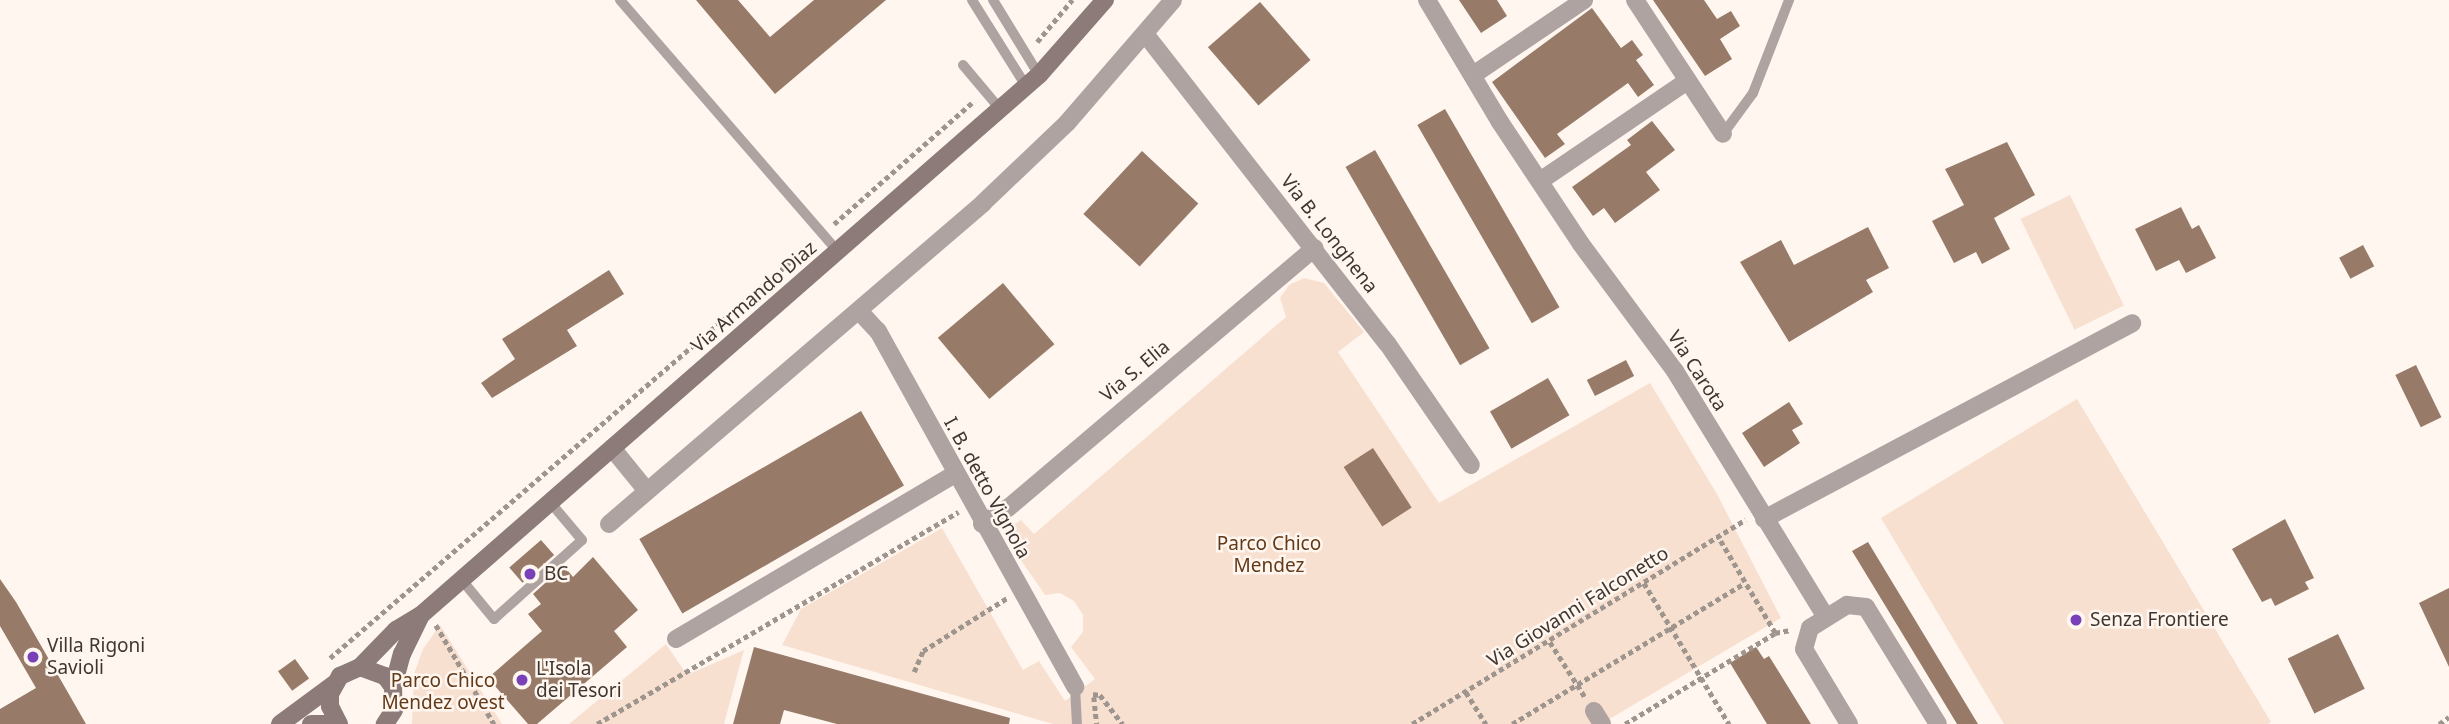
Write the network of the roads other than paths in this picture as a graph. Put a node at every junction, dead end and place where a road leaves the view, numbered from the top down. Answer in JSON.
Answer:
{"nodes":[{"id":1,"x":620,"y":0,"type":"edge"},
{"id":2,"x":972,"y":0,"type":"edge"},
{"id":3,"x":993,"y":0,"type":"edge"},
{"id":4,"x":1105,"y":0,"type":"edge"},
{"id":5,"x":1173,"y":0,"type":"edge"},
{"id":6,"x":1427,"y":0,"type":"edge"},
{"id":7,"x":1584,"y":0,"type":"edge"},
{"id":8,"x":1635,"y":0,"type":"edge"},
{"id":9,"x":1789,"y":0,"type":"edge"},
{"id":10,"x":1146,"y":36,"type":"junction"},
{"id":11,"x":963,"y":65,"type":"dead end"},
{"id":12,"x":1473,"y":75,"type":"junction"},
{"id":13,"x":1687,"y":80,"type":"junction"},
{"id":14,"x":1033,"y":81,"type":"junction"},
{"id":15,"x":1000,"y":109,"type":"junction"},
{"id":16,"x":1723,"y":134,"type":"joint"},
{"id":17,"x":1540,"y":181,"type":"junction"},
{"id":18,"x":1315,"y":248,"type":"junction"},
{"id":19,"x":838,"y":252,"type":"junction"},
{"id":20,"x":860,"y":312,"type":"junction"},
{"id":21,"x":2132,"y":323,"type":"dead end"},
{"id":22,"x":612,"y":448,"type":"junction"},
{"id":23,"x":1471,"y":465,"type":"dead end"},
{"id":24,"x":955,"y":474,"type":"junction"},
{"id":25,"x":647,"y":491,"type":"junction"},
{"id":26,"x":550,"y":502,"type":"junction"},
{"id":27,"x":1761,"y":515,"type":"junction"},
{"id":28,"x":609,"y":524,"type":"dead end"},
{"id":29,"x":982,"y":524,"type":"junction"},
{"id":30,"x":461,"y":579,"type":"junction"},
{"id":31,"x":421,"y":615,"type":"junction"},
{"id":32,"x":1826,"y":617,"type":"junction"},
{"id":33,"x":676,"y":639,"type":"dead end"},
{"id":34,"x":360,"y":667,"type":"junction"},
{"id":35,"x":334,"y":684,"type":"junction"},
{"id":36,"x":393,"y":687,"type":"junction"},
{"id":37,"x":1075,"y":687,"type":"joint"},
{"id":38,"x":391,"y":719,"type":"edge"},
{"id":39,"x":279,"y":724,"type":"edge"},
{"id":40,"x":311,"y":724,"type":"edge"},
{"id":41,"x":333,"y":724,"type":"edge"},
{"id":42,"x":340,"y":724,"type":"edge"},
{"id":43,"x":1077,"y":724,"type":"edge"},
{"id":44,"x":1849,"y":724,"type":"edge"},
{"id":45,"x":1938,"y":724,"type":"edge"}],
"edges":[{"from":1,"to":19,"type":"lane"},
{"from":2,"to":14,"type":"lane"},
{"from":3,"to":14,"type":"lane"},
{"from":4,"to":14,"type":"street","name":"Via Armando Diaz"},
{"from":5,"to":10,"type":"street"},
{"from":6,"to":12,"type":"street","name":"Via Carota"},
{"from":7,"to":12,"type":"street"},
{"from":8,"to":13,"type":"street"},
{"from":9,"to":16,"type":"lane"},
{"from":10,"to":18,"type":"street","name":"Via B. Longhena"},
{"from":10,"to":20,"type":"street"},
{"from":11,"to":15,"type":"lane"},
{"from":12,"to":17,"type":"street","name":"Via Carota"},
{"from":13,"to":16,"type":"street"},
{"from":13,"to":17,"type":"street"},
{"from":14,"to":15,"type":"street","name":"Via Armando Diaz"},
{"from":15,"to":19,"type":"street","name":"Via Armando Diaz"},
{"from":17,"to":27,"type":"street","name":"Via Carota"},
{"from":18,"to":23,"type":"street","name":"Via B. Longhena"},
{"from":18,"to":29,"type":"street","name":"Via S. Elia"},
{"from":19,"to":22,"type":"street","name":"Via Armando Diaz"},
{"from":20,"to":24,"type":"street","name":"I. B. detto Vignola"},
{"from":20,"to":25,"type":"street"},
{"from":21,"to":27,"type":"street"},
{"from":22,"to":25,"type":"street"},
{"from":22,"to":26,"type":"street","name":"Via Armando Diaz"},
{"from":24,"to":29,"type":"street","name":"I. B. detto Vignola"},
{"from":24,"to":33,"type":"street"},
{"from":25,"to":28,"type":"street"},
{"from":26,"to":30,"type":"street","name":"Via Armando Diaz"},
{"from":26,"to":30,"type":"lane"},
{"from":27,"to":32,"type":"street","name":"Via Carota"},
{"from":29,"to":37,"type":"street","name":"I. B. detto Vignola"},
{"from":30,"to":31,"type":"street","name":"Via Armando Diaz"},
{"from":31,"to":34,"type":"street","name":"Via Armando Diaz"},
{"from":31,"to":36,"type":"street","name":"Via Armando Diaz"},
{"from":32,"to":44,"type":"street"},
{"from":32,"to":45,"type":"street"},
{"from":34,"to":35,"type":"street","name":"Via Armando Diaz"},
{"from":34,"to":36,"type":"street"},
{"from":35,"to":39,"type":"street"},
{"from":35,"to":42,"type":"street"},
{"from":36,"to":38,"type":"street","name":"Via Armando Diaz"},
{"from":37,"to":43,"type":"lane"},
{"from":40,"to":41,"type":"street"}]}
